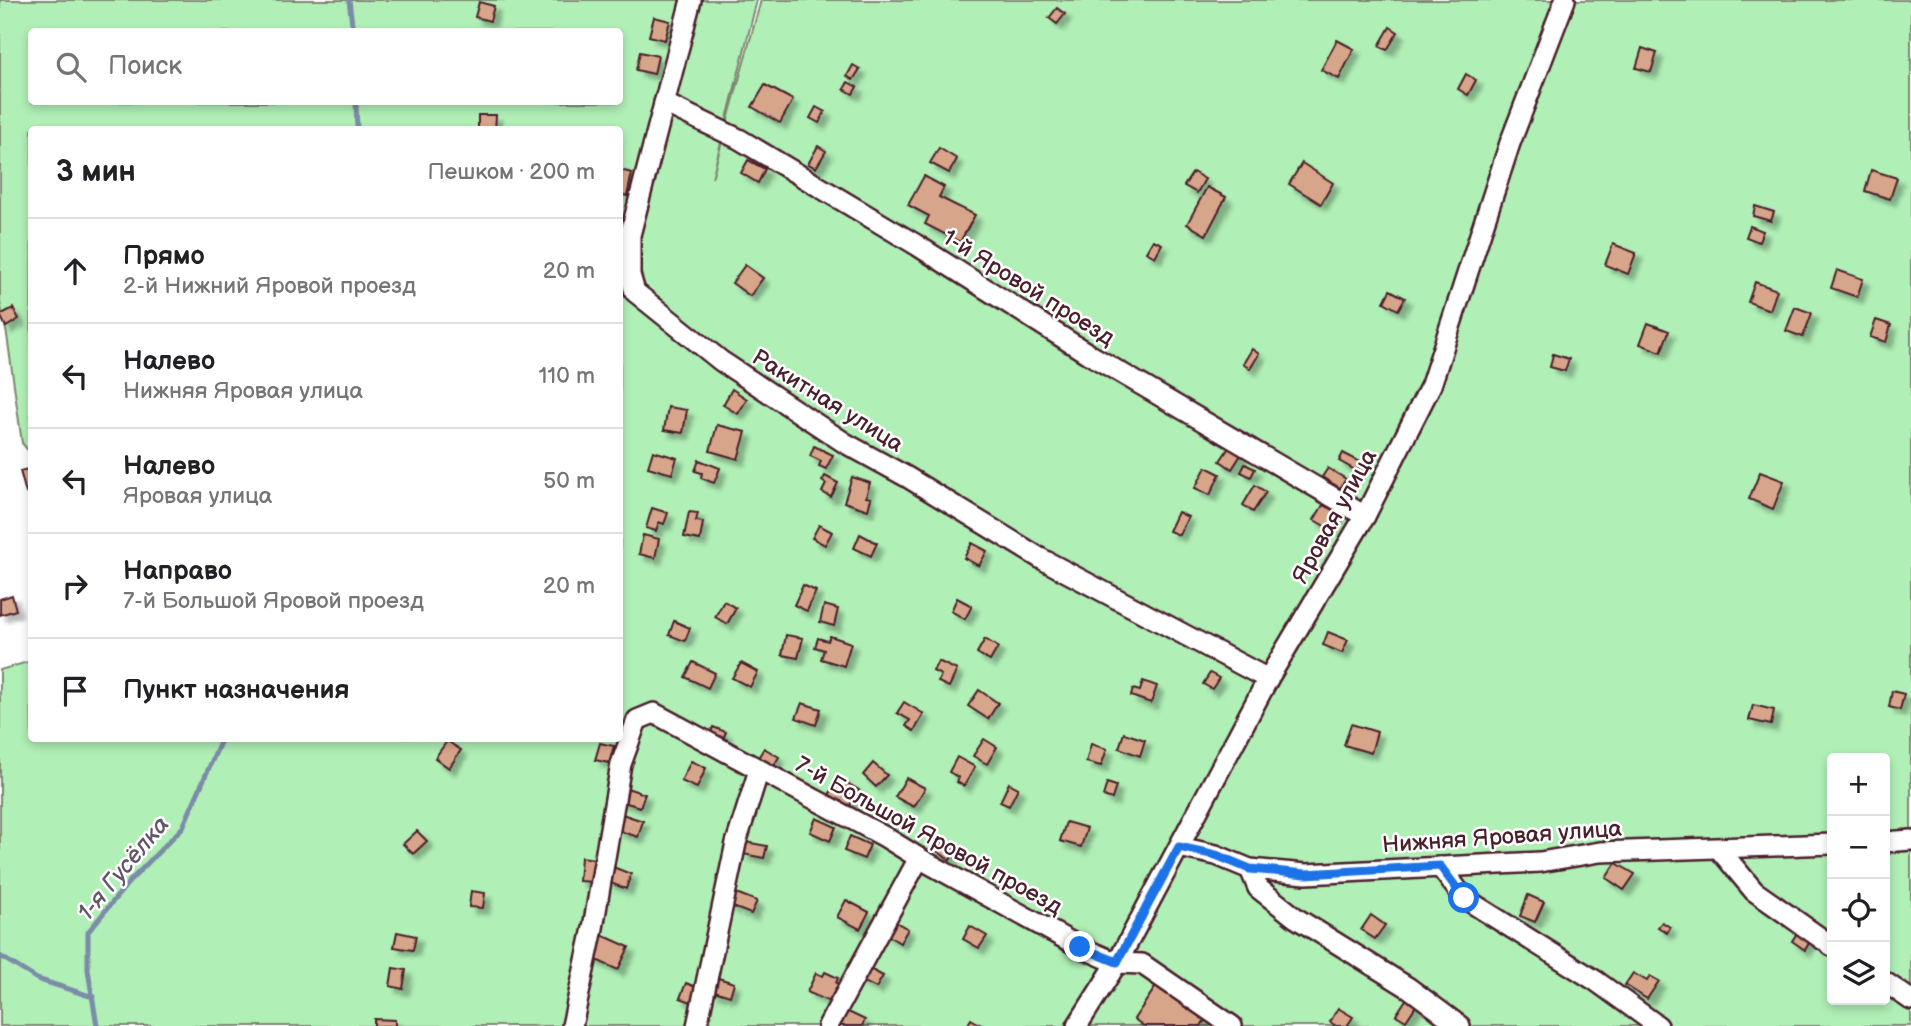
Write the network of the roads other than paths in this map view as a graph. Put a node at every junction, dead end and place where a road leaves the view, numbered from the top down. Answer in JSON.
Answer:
{"nodes":[{"id":1,"x":691,"y":0,"type":"edge"},
{"id":2,"x":1565,"y":0,"type":"edge"},
{"id":3,"x":664,"y":103,"type":"junction"},
{"id":4,"x":1365,"y":516,"type":"junction"},
{"id":5,"x":1268,"y":680,"type":"junction"},
{"id":6,"x":759,"y":770,"type":"junction"},
{"id":7,"x":1911,"y":840,"type":"edge"},
{"id":8,"x":1890,"y":842,"type":"edge"},
{"id":9,"x":1827,"y":844,"type":"edge"},
{"id":10,"x":1179,"y":847,"type":"junction"},
{"id":11,"x":1719,"y":849,"type":"junction"},
{"id":12,"x":919,"y":858,"type":"junction"},
{"id":13,"x":1440,"y":866,"type":"junction"},
{"id":14,"x":1250,"y":869,"type":"junction"},
{"id":15,"x":1827,"y":942,"type":"edge"},
{"id":16,"x":1117,"y":962,"type":"junction"},
{"id":17,"x":1890,"y":985,"type":"edge"},
{"id":18,"x":1911,"y":1000,"type":"edge"},
{"id":19,"x":572,"y":1026,"type":"edge"},
{"id":20,"x":697,"y":1026,"type":"edge"},
{"id":21,"x":828,"y":1026,"type":"edge"},
{"id":22,"x":1077,"y":1026,"type":"edge"},
{"id":23,"x":1232,"y":1026,"type":"edge"},
{"id":24,"x":1460,"y":1026,"type":"edge"},
{"id":25,"x":1658,"y":1026,"type":"edge"}],
"edges":[{"from":1,"to":3,"type":"street","name":"Ракитная улица"},
{"from":2,"to":4,"type":"street","name":"Яровая улица"},
{"from":3,"to":4,"type":"street","name":"1-й Яровой проезд"},
{"from":3,"to":5,"type":"street","name":"Ракитная улица"},
{"from":4,"to":5,"type":"street","name":"Яровая улица"},
{"from":5,"to":10,"type":"street","name":"Яровая улица"},
{"from":6,"to":12,"type":"street","name":"7-й Большой Яровой проезд"},
{"from":6,"to":19,"type":"street","name":"7-й Большой Яровой проезд"},
{"from":6,"to":20,"type":"street"},
{"from":7,"to":8,"type":"street"},
{"from":9,"to":11,"type":"street","name":"Нижняя Яровая улица"},
{"from":10,"to":14,"type":"street","name":"Нижняя Яровая улица"},
{"from":10,"to":16,"type":"street","name":"Яровая улица"},
{"from":11,"to":13,"type":"street","name":"Нижняя Яровая улица"},
{"from":11,"to":15,"type":"street"},
{"from":12,"to":16,"type":"street","name":"7-й Большой Яровой проезд"},
{"from":12,"to":21,"type":"street"},
{"from":13,"to":14,"type":"street","name":"Нижняя Яровая улица"},
{"from":13,"to":25,"type":"street"},
{"from":14,"to":24,"type":"street"},
{"from":16,"to":22,"type":"street","name":"Яровая улица"},
{"from":16,"to":23,"type":"street","name":"7-й Большой Яровой проезд"},
{"from":17,"to":18,"type":"street"}]}
